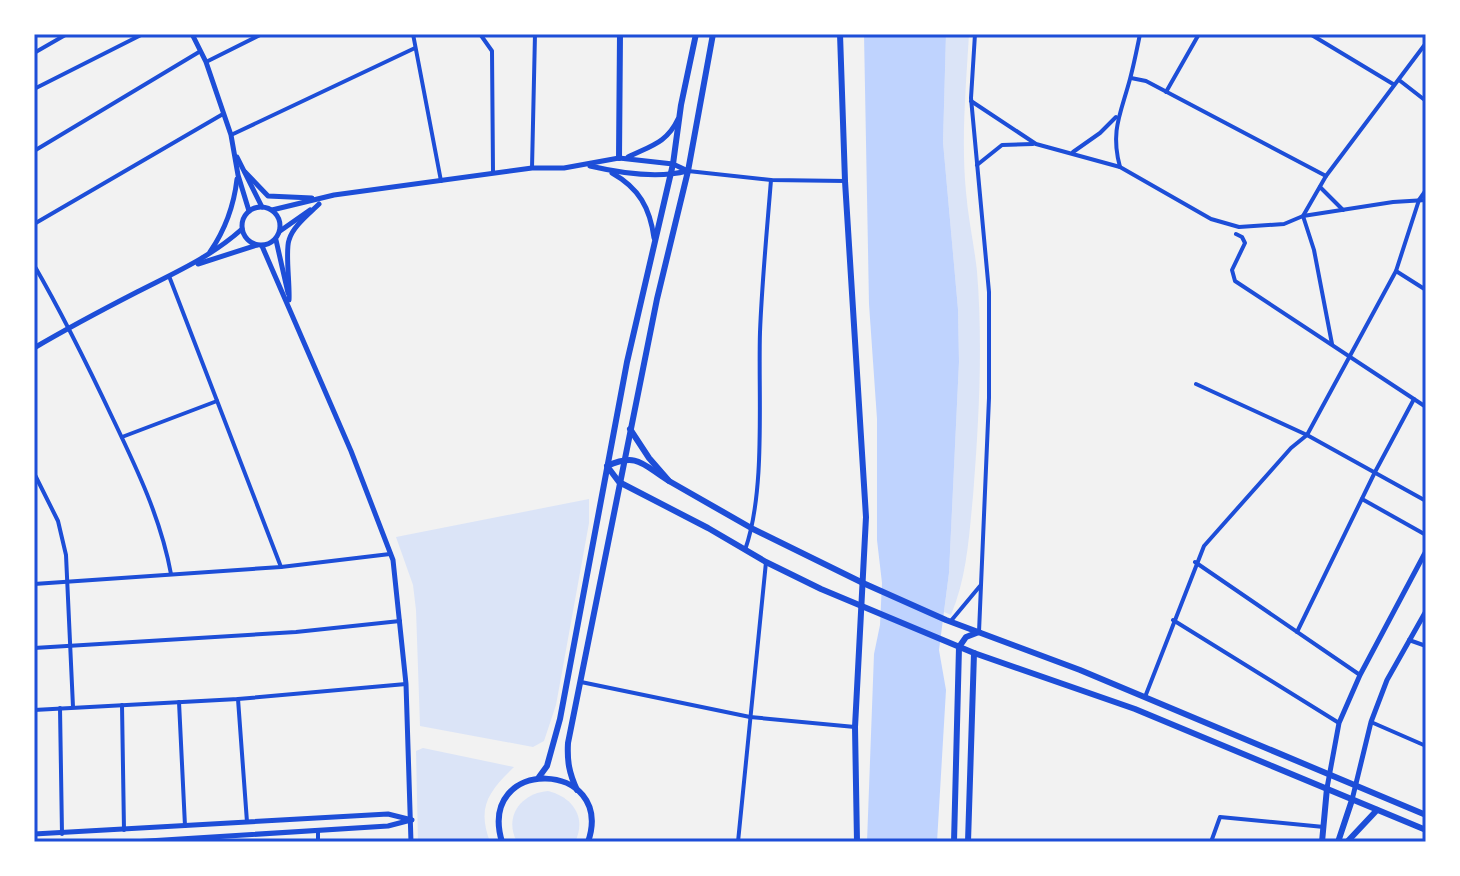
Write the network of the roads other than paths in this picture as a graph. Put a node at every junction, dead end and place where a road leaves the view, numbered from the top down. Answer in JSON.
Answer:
{"nodes":[{"id":1,"x":67,"y":34,"type":"edge"},
{"id":2,"x":143,"y":34,"type":"edge"},
{"id":3,"x":192,"y":34,"type":"edge"},
{"id":4,"x":262,"y":34,"type":"edge"},
{"id":5,"x":413,"y":34,"type":"edge"},
{"id":6,"x":480,"y":34,"type":"edge"},
{"id":7,"x":535,"y":34,"type":"edge"},
{"id":8,"x":620,"y":34,"type":"edge"},
{"id":9,"x":696,"y":34,"type":"edge"},
{"id":10,"x":713,"y":34,"type":"edge"},
{"id":11,"x":840,"y":34,"type":"edge"},
{"id":12,"x":975,"y":34,"type":"edge"},
{"id":13,"x":1140,"y":34,"type":"edge"},
{"id":14,"x":1199,"y":34,"type":"edge"},
{"id":15,"x":1310,"y":34,"type":"edge"},
{"id":16,"x":1426,"y":43,"type":"edge"},
{"id":17,"x":415,"y":48,"type":"junction"},
{"id":18,"x":199,"y":52,"type":"junction"},
{"id":19,"x":34,"y":53,"type":"edge"},
{"id":20,"x":206,"y":62,"type":"junction"},
{"id":21,"x":1131,"y":78,"type":"junction"},
{"id":22,"x":1399,"y":80,"type":"junction"},
{"id":23,"x":1393,"y":84,"type":"junction"},
{"id":24,"x":34,"y":89,"type":"edge"},
{"id":25,"x":1166,"y":92,"type":"junction"},
{"id":26,"x":971,"y":101,"type":"junction"},
{"id":27,"x":1426,"y":101,"type":"edge"},
{"id":28,"x":223,"y":114,"type":"junction"},
{"id":29,"x":680,"y":114,"type":"junction"},
{"id":30,"x":1118,"y":116,"type":"junction"},
{"id":31,"x":231,"y":135,"type":"junction"},
{"id":32,"x":1036,"y":144,"type":"junction"},
{"id":33,"x":34,"y":151,"type":"edge"},
{"id":34,"x":1072,"y":152,"type":"junction"},
{"id":35,"x":622,"y":158,"type":"junction"},
{"id":36,"x":673,"y":164,"type":"junction"},
{"id":37,"x":587,"y":165,"type":"junction"},
{"id":38,"x":977,"y":166,"type":"junction"},
{"id":39,"x":1120,"y":167,"type":"junction"},
{"id":40,"x":532,"y":168,"type":"junction"},
{"id":41,"x":608,"y":170,"type":"junction"},
{"id":42,"x":688,"y":171,"type":"junction"},
{"id":43,"x":493,"y":172,"type":"junction"},
{"id":44,"x":241,"y":173,"type":"junction"},
{"id":45,"x":670,"y":176,"type":"junction"},
{"id":46,"x":1326,"y":176,"type":"junction"},
{"id":47,"x":771,"y":180,"type":"junction"},
{"id":48,"x":441,"y":181,"type":"junction"},
{"id":49,"x":845,"y":181,"type":"junction"},
{"id":50,"x":1320,"y":187,"type":"junction"},
{"id":51,"x":1426,"y":190,"type":"edge"},
{"id":52,"x":1419,"y":200,"type":"junction"},
{"id":53,"x":1426,"y":200,"type":"edge"},
{"id":54,"x":320,"y":201,"type":"junction"},
{"id":55,"x":262,"y":207,"type":"junction"},
{"id":56,"x":272,"y":210,"type":"junction"},
{"id":57,"x":1343,"y":210,"type":"junction"},
{"id":58,"x":249,"y":211,"type":"junction"},
{"id":59,"x":1303,"y":216,"type":"junction"},
{"id":60,"x":34,"y":224,"type":"edge"},
{"id":61,"x":242,"y":229,"type":"junction"},
{"id":62,"x":280,"y":231,"type":"junction"},
{"id":63,"x":1236,"y":234,"type":"dead end"},
{"id":64,"x":276,"y":239,"type":"junction"},
{"id":65,"x":655,"y":242,"type":"junction"},
{"id":66,"x":260,"y":246,"type":"junction"},
{"id":67,"x":208,"y":255,"type":"junction"},
{"id":68,"x":34,"y":265,"type":"edge"},
{"id":69,"x":182,"y":270,"type":"junction"},
{"id":70,"x":1396,"y":271,"type":"junction"},
{"id":71,"x":169,"y":276,"type":"junction"},
{"id":72,"x":1426,"y":290,"type":"edge"},
{"id":73,"x":290,"y":303,"type":"junction"},
{"id":74,"x":70,"y":327,"type":"junction"},
{"id":75,"x":1332,"y":344,"type":"junction"},
{"id":76,"x":34,"y":348,"type":"edge"},
{"id":77,"x":1350,"y":356,"type":"junction"},
{"id":78,"x":1196,"y":384,"type":"dead end"},
{"id":79,"x":1414,"y":399,"type":"junction"},
{"id":80,"x":217,"y":401,"type":"junction"},
{"id":81,"x":1426,"y":407,"type":"edge"},
{"id":82,"x":630,"y":429,"type":"junction"},
{"id":83,"x":1307,"y":435,"type":"junction"},
{"id":84,"x":122,"y":437,"type":"junction"},
{"id":85,"x":624,"y":459,"type":"junction"},
{"id":86,"x":607,"y":466,"type":"junction"},
{"id":87,"x":1375,"y":472,"type":"junction"},
{"id":88,"x":34,"y":473,"type":"edge"},
{"id":89,"x":669,"y":481,"type":"junction"},
{"id":90,"x":619,"y":482,"type":"junction"},
{"id":91,"x":1362,"y":499,"type":"junction"},
{"id":92,"x":1426,"y":501,"type":"edge"},
{"id":93,"x":753,"y":529,"type":"junction"},
{"id":94,"x":1426,"y":535,"type":"edge"},
{"id":95,"x":745,"y":550,"type":"junction"},
{"id":96,"x":1426,"y":551,"type":"edge"},
{"id":97,"x":390,"y":554,"type":"junction"},
{"id":98,"x":766,"y":562,"type":"junction"},
{"id":99,"x":1195,"y":562,"type":"junction"},
{"id":100,"x":281,"y":567,"type":"junction"},
{"id":101,"x":171,"y":574,"type":"junction"},
{"id":102,"x":68,"y":581,"type":"junction"},
{"id":103,"x":863,"y":583,"type":"junction"},
{"id":104,"x":34,"y":584,"type":"edge"},
{"id":105,"x":981,"y":584,"type":"junction"},
{"id":106,"x":862,"y":606,"type":"junction"},
{"id":107,"x":1426,"y":611,"type":"edge"},
{"id":108,"x":1173,"y":620,"type":"junction"},
{"id":109,"x":400,"y":621,"type":"junction"},
{"id":110,"x":948,"y":621,"type":"junction"},
{"id":111,"x":979,"y":632,"type":"junction"},
{"id":112,"x":1297,"y":632,"type":"junction"},
{"id":113,"x":1409,"y":640,"type":"junction"},
{"id":114,"x":71,"y":645,"type":"junction"},
{"id":115,"x":1426,"y":646,"type":"edge"},
{"id":116,"x":959,"y":647,"type":"junction"},
{"id":117,"x":34,"y":648,"type":"edge"},
{"id":118,"x":974,"y":653,"type":"junction"},
{"id":119,"x":1360,"y":675,"type":"junction"},
{"id":120,"x":581,"y":682,"type":"junction"},
{"id":121,"x":406,"y":684,"type":"junction"},
{"id":122,"x":1145,"y":697,"type":"junction"},
{"id":123,"x":238,"y":699,"type":"junction"},
{"id":124,"x":179,"y":702,"type":"junction"},
{"id":125,"x":122,"y":705,"type":"junction"},
{"id":126,"x":73,"y":707,"type":"junction"},
{"id":127,"x":60,"y":708,"type":"junction"},
{"id":128,"x":34,"y":710,"type":"edge"},
{"id":129,"x":750,"y":717,"type":"junction"},
{"id":130,"x":1371,"y":722,"type":"junction"},
{"id":131,"x":1339,"y":723,"type":"junction"},
{"id":132,"x":855,"y":727,"type":"junction"},
{"id":133,"x":1426,"y":746,"type":"edge"},
{"id":134,"x":1329,"y":775,"type":"junction"},
{"id":135,"x":539,"y":777,"type":"junction"},
{"id":136,"x":1354,"y":786,"type":"junction"},
{"id":137,"x":1327,"y":788,"type":"junction"},
{"id":138,"x":577,"y":790,"type":"junction"},
{"id":139,"x":1352,"y":800,"type":"junction"},
{"id":140,"x":1377,"y":810,"type":"junction"},
{"id":141,"x":1426,"y":815,"type":"edge"},
{"id":142,"x":412,"y":820,"type":"junction"},
{"id":143,"x":247,"y":822,"type":"junction"},
{"id":144,"x":185,"y":826,"type":"junction"},
{"id":145,"x":1324,"y":827,"type":"junction"},
{"id":146,"x":124,"y":830,"type":"junction"},
{"id":147,"x":318,"y":830,"type":"junction"},
{"id":148,"x":1426,"y":830,"type":"edge"},
{"id":149,"x":34,"y":834,"type":"edge"},
{"id":150,"x":62,"y":834,"type":"junction"},
{"id":151,"x":176,"y":841,"type":"edge"},
{"id":152,"x":132,"y":842,"type":"edge"},
{"id":153,"x":318,"y":842,"type":"edge"},
{"id":154,"x":411,"y":842,"type":"edge"},
{"id":155,"x":502,"y":842,"type":"edge"},
{"id":156,"x":588,"y":842,"type":"edge"},
{"id":157,"x":738,"y":842,"type":"edge"},
{"id":158,"x":857,"y":842,"type":"edge"},
{"id":159,"x":954,"y":842,"type":"edge"},
{"id":160,"x":968,"y":842,"type":"edge"},
{"id":161,"x":1211,"y":842,"type":"edge"},
{"id":162,"x":1322,"y":842,"type":"edge"},
{"id":163,"x":1338,"y":842,"type":"edge"},
{"id":164,"x":1347,"y":842,"type":"edge"}],
"edges":[{"from":1,"to":19,"type":"street"},
{"from":2,"to":24,"type":"street"},
{"from":3,"to":18,"type":"street"},
{"from":4,"to":20,"type":"street"},
{"from":5,"to":17,"type":"street"},
{"from":6,"to":43,"type":"street"},
{"from":7,"to":40,"type":"street"},
{"from":8,"to":35,"type":"main road"},
{"from":9,"to":29,"type":"main road"},
{"from":10,"to":42,"type":"main road"},
{"from":11,"to":49,"type":"main road"},
{"from":12,"to":26,"type":"street"},
{"from":13,"to":21,"type":"street"},
{"from":14,"to":25,"type":"street"},
{"from":15,"to":23,"type":"street"},
{"from":16,"to":22,"type":"street"},
{"from":17,"to":31,"type":"street"},
{"from":17,"to":48,"type":"street"},
{"from":18,"to":20,"type":"street"},
{"from":18,"to":33,"type":"street"},
{"from":20,"to":28,"type":"street"},
{"from":21,"to":25,"type":"street"},
{"from":21,"to":30,"type":"street"},
{"from":22,"to":23,"type":"street"},
{"from":22,"to":27,"type":"street"},
{"from":23,"to":46,"type":"street"},
{"from":25,"to":46,"type":"street"},
{"from":26,"to":32,"type":"street"},
{"from":26,"to":38,"type":"street"},
{"from":28,"to":31,"type":"street"},
{"from":28,"to":60,"type":"street"},
{"from":29,"to":35,"type":"street"},
{"from":29,"to":36,"type":"main road"},
{"from":30,"to":34,"type":"street"},
{"from":30,"to":39,"type":"street"},
{"from":31,"to":44,"type":"street"},
{"from":32,"to":34,"type":"street"},
{"from":32,"to":38,"type":"street"},
{"from":34,"to":39,"type":"street"},
{"from":35,"to":36,"type":"street"},
{"from":35,"to":37,"type":"street"},
{"from":36,"to":42,"type":"street"},
{"from":36,"to":45,"type":"main road"},
{"from":37,"to":40,"type":"street"},
{"from":37,"to":41,"type":"street"},
{"from":38,"to":105,"type":"street"},
{"from":39,"to":59,"type":"street"},
{"from":40,"to":43,"type":"street"},
{"from":41,"to":45,"type":"street"},
{"from":41,"to":65,"type":"street"},
{"from":42,"to":45,"type":"street"},
{"from":42,"to":47,"type":"street"},
{"from":42,"to":82,"type":"main road"},
{"from":43,"to":48,"type":"street"},
{"from":44,"to":54,"type":"street"},
{"from":44,"to":55,"type":"street"},
{"from":44,"to":58,"type":"street"},
{"from":44,"to":67,"type":"street"},
{"from":45,"to":65,"type":"main road"},
{"from":46,"to":50,"type":"street"},
{"from":47,"to":49,"type":"street"},
{"from":47,"to":93,"type":"street"},
{"from":48,"to":54,"type":"street"},
{"from":49,"to":103,"type":"main road"},
{"from":50,"to":57,"type":"street"},
{"from":50,"to":59,"type":"street"},
{"from":51,"to":52,"type":"street"},
{"from":52,"to":53,"type":"street"},
{"from":52,"to":57,"type":"street"},
{"from":52,"to":70,"type":"street"},
{"from":54,"to":56,"type":"street"},
{"from":54,"to":62,"type":"street"},
{"from":54,"to":73,"type":"street"},
{"from":55,"to":56,"type":"street"},
{"from":55,"to":58,"type":"street"},
{"from":56,"to":62,"type":"street"},
{"from":57,"to":59,"type":"street"},
{"from":58,"to":61,"type":"street"},
{"from":59,"to":75,"type":"street"},
{"from":61,"to":66,"type":"street"},
{"from":61,"to":67,"type":"street"},
{"from":62,"to":64,"type":"street"},
{"from":63,"to":75,"type":"street"},
{"from":64,"to":66,"type":"street"},
{"from":64,"to":73,"type":"street"},
{"from":65,"to":86,"type":"main road"},
{"from":66,"to":69,"type":"street"},
{"from":66,"to":73,"type":"street"},
{"from":67,"to":69,"type":"street"},
{"from":68,"to":74,"type":"street"},
{"from":69,"to":71,"type":"street"},
{"from":70,"to":72,"type":"street"},
{"from":70,"to":77,"type":"street"},
{"from":71,"to":74,"type":"street"},
{"from":71,"to":80,"type":"street"},
{"from":73,"to":97,"type":"street"},
{"from":74,"to":76,"type":"street"},
{"from":74,"to":84,"type":"street"},
{"from":75,"to":77,"type":"street"},
{"from":77,"to":79,"type":"street"},
{"from":77,"to":83,"type":"street"},
{"from":78,"to":83,"type":"street"},
{"from":79,"to":81,"type":"street"},
{"from":79,"to":87,"type":"street"},
{"from":80,"to":84,"type":"street"},
{"from":80,"to":100,"type":"street"},
{"from":82,"to":85,"type":"main road"},
{"from":82,"to":89,"type":"main road"},
{"from":83,"to":87,"type":"street"},
{"from":83,"to":99,"type":"street"},
{"from":84,"to":101,"type":"street"},
{"from":85,"to":86,"type":"main road"},
{"from":85,"to":89,"type":"main road"},
{"from":85,"to":90,"type":"main road"},
{"from":86,"to":90,"type":"main road"},
{"from":86,"to":135,"type":"main road"},
{"from":87,"to":91,"type":"street"},
{"from":87,"to":92,"type":"street"},
{"from":88,"to":102,"type":"street"},
{"from":89,"to":93,"type":"main road"},
{"from":90,"to":95,"type":"main road"},
{"from":90,"to":120,"type":"main road"},
{"from":91,"to":94,"type":"street"},
{"from":91,"to":112,"type":"street"},
{"from":93,"to":95,"type":"street"},
{"from":93,"to":103,"type":"main road"},
{"from":95,"to":98,"type":"main road"},
{"from":96,"to":119,"type":"street"},
{"from":97,"to":100,"type":"street"},
{"from":97,"to":109,"type":"street"},
{"from":98,"to":106,"type":"main road"},
{"from":98,"to":129,"type":"street"},
{"from":99,"to":108,"type":"street"},
{"from":99,"to":112,"type":"street"},
{"from":100,"to":101,"type":"street"},
{"from":101,"to":102,"type":"street"},
{"from":102,"to":104,"type":"street"},
{"from":102,"to":114,"type":"street"},
{"from":103,"to":106,"type":"main road"},
{"from":103,"to":110,"type":"main road"},
{"from":105,"to":110,"type":"street"},
{"from":105,"to":111,"type":"street"},
{"from":106,"to":116,"type":"main road"},
{"from":106,"to":132,"type":"main road"},
{"from":107,"to":113,"type":"street"},
{"from":108,"to":122,"type":"street"},
{"from":108,"to":131,"type":"street"},
{"from":109,"to":114,"type":"street"},
{"from":109,"to":121,"type":"street"},
{"from":110,"to":111,"type":"main road"},
{"from":111,"to":116,"type":"main road"},
{"from":111,"to":122,"type":"main road"},
{"from":112,"to":119,"type":"street"},
{"from":113,"to":115,"type":"street"},
{"from":113,"to":130,"type":"street"},
{"from":114,"to":117,"type":"street"},
{"from":114,"to":126,"type":"street"},
{"from":116,"to":118,"type":"main road"},
{"from":116,"to":159,"type":"main road"},
{"from":118,"to":137,"type":"main road"},
{"from":118,"to":160,"type":"main road"},
{"from":119,"to":131,"type":"street"},
{"from":120,"to":129,"type":"street"},
{"from":120,"to":138,"type":"main road"},
{"from":121,"to":123,"type":"street"},
{"from":121,"to":142,"type":"street"},
{"from":122,"to":134,"type":"main road"},
{"from":123,"to":124,"type":"street"},
{"from":123,"to":143,"type":"street"},
{"from":124,"to":125,"type":"street"},
{"from":124,"to":144,"type":"street"},
{"from":125,"to":126,"type":"street"},
{"from":125,"to":146,"type":"street"},
{"from":126,"to":127,"type":"street"},
{"from":127,"to":128,"type":"street"},
{"from":127,"to":150,"type":"street"},
{"from":129,"to":132,"type":"street"},
{"from":129,"to":157,"type":"street"},
{"from":130,"to":133,"type":"street"},
{"from":130,"to":136,"type":"street"},
{"from":131,"to":134,"type":"street"},
{"from":132,"to":158,"type":"main road"},
{"from":134,"to":136,"type":"main road"},
{"from":134,"to":137,"type":"street"},
{"from":135,"to":138,"type":"main road"},
{"from":135,"to":155,"type":"main road"},
{"from":136,"to":139,"type":"street"},
{"from":136,"to":141,"type":"main road"},
{"from":137,"to":139,"type":"main road"},
{"from":137,"to":145,"type":"main road"},
{"from":138,"to":156,"type":"main road"},
{"from":139,"to":140,"type":"main road"},
{"from":139,"to":163,"type":"main road"},
{"from":140,"to":148,"type":"main road"},
{"from":140,"to":164,"type":"main road"},
{"from":142,"to":143,"type":"street"},
{"from":142,"to":147,"type":"street"},
{"from":142,"to":154,"type":"street"},
{"from":143,"to":144,"type":"street"},
{"from":144,"to":146,"type":"street"},
{"from":145,"to":161,"type":"street"},
{"from":145,"to":162,"type":"main road"},
{"from":146,"to":150,"type":"street"},
{"from":147,"to":151,"type":"street"},
{"from":147,"to":153,"type":"street"},
{"from":149,"to":150,"type":"street"},
{"from":151,"to":152,"type":"street"}]}
